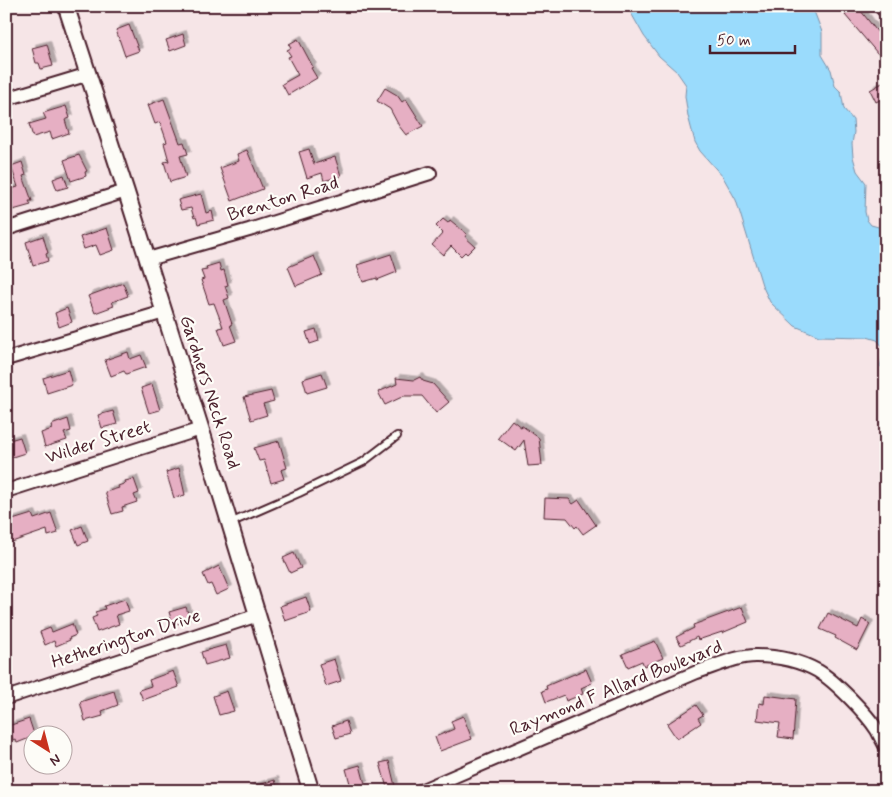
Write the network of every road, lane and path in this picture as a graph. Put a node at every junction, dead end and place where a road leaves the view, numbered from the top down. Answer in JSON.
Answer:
{"nodes":[{"id":1,"x":66,"y":6,"type":"edge"},
{"id":2,"x":880,"y":6,"type":"edge"},
{"id":3,"x":886,"y":12,"type":"edge"},
{"id":4,"x":89,"y":74,"type":"junction"},
{"id":5,"x":6,"y":99,"type":"edge"},
{"id":6,"x":430,"y":173,"type":"dead end"},
{"id":7,"x":126,"y":192,"type":"junction"},
{"id":8,"x":6,"y":229,"type":"edge"},
{"id":9,"x":148,"y":259,"type":"junction"},
{"id":10,"x":164,"y":312,"type":"junction"},
{"id":11,"x":6,"y":359,"type":"edge"},
{"id":12,"x":201,"y":429,"type":"junction"},
{"id":13,"x":397,"y":436,"type":"dead end"},
{"id":14,"x":6,"y":491,"type":"edge"},
{"id":15,"x":230,"y":522,"type":"junction"},
{"id":16,"x":258,"y":616,"type":"junction"},
{"id":17,"x":6,"y":698,"type":"edge"},
{"id":18,"x":886,"y":747,"type":"edge"},
{"id":19,"x":311,"y":791,"type":"edge"},
{"id":20,"x":420,"y":791,"type":"edge"}],
"edges":[{"from":1,"to":4,"type":"street","name":"Gardners Neck Road"},
{"from":2,"to":3,"type":"street"},
{"from":4,"to":5,"type":"street"},
{"from":4,"to":7,"type":"street","name":"Gardners Neck Road"},
{"from":6,"to":9,"type":"street","name":"Brenton Road"},
{"from":7,"to":8,"type":"street"},
{"from":7,"to":9,"type":"street","name":"Gardners Neck Road"},
{"from":9,"to":10,"type":"street","name":"Gardners Neck Road"},
{"from":10,"to":11,"type":"street"},
{"from":10,"to":12,"type":"street","name":"Gardners Neck Road"},
{"from":12,"to":14,"type":"street","name":"Wilder Street"},
{"from":12,"to":15,"type":"street","name":"Gardners Neck Road"},
{"from":13,"to":15,"type":"lane"},
{"from":15,"to":16,"type":"street","name":"Gardners Neck Road"},
{"from":16,"to":17,"type":"street","name":"Hetherington Drive"},
{"from":16,"to":19,"type":"street","name":"Gardners Neck Road"},
{"from":18,"to":20,"type":"street","name":"Raymond F Allard Boulevard"}]}
